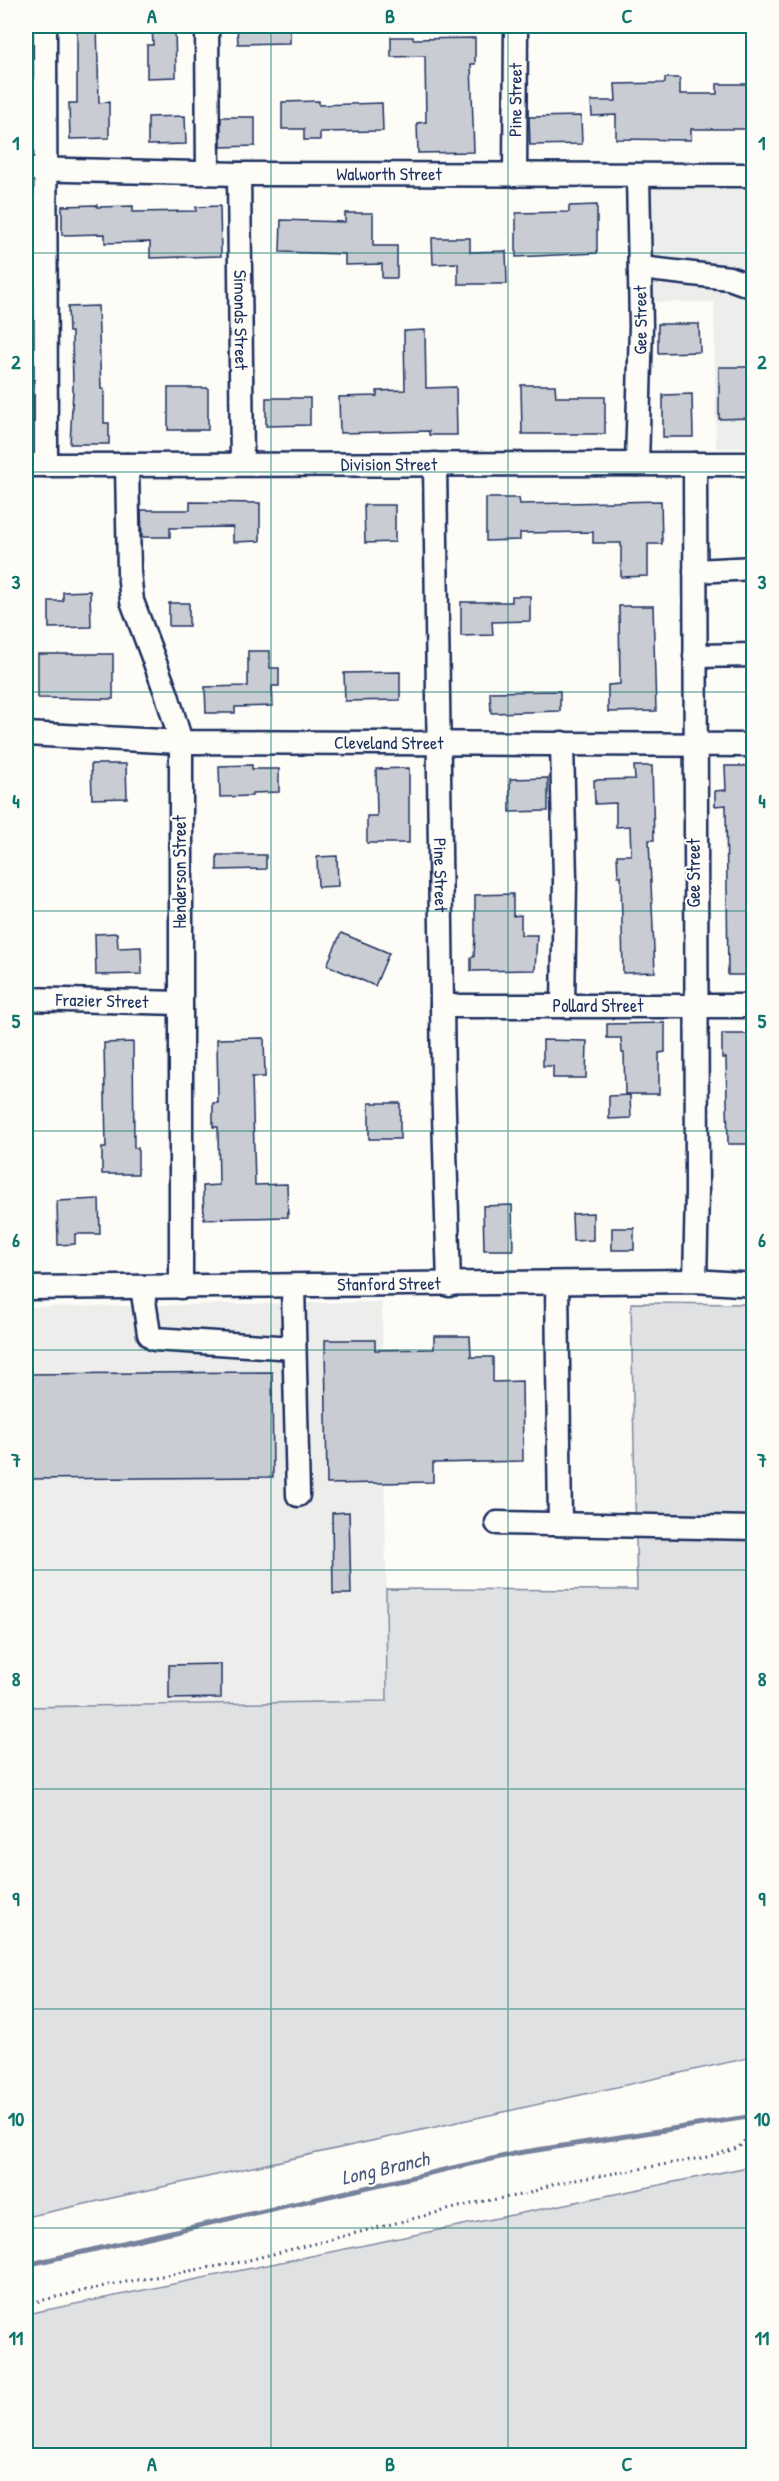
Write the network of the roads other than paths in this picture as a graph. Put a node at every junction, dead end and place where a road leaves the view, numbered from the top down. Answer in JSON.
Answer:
{"nodes":[{"id":1,"x":45,"y":26,"type":"edge"},
{"id":2,"x":207,"y":26,"type":"edge"},
{"id":3,"x":516,"y":26,"type":"edge"},
{"id":4,"x":36,"y":170,"type":"edge"},
{"id":5,"x":208,"y":173,"type":"junction"},
{"id":6,"x":239,"y":174,"type":"junction"},
{"id":7,"x":515,"y":175,"type":"junction"},
{"id":8,"x":753,"y":175,"type":"edge"},
{"id":9,"x":638,"y":176,"type":"junction"},
{"id":10,"x":640,"y":268,"type":"junction"},
{"id":11,"x":753,"y":287,"type":"edge"},
{"id":12,"x":243,"y":464,"type":"junction"},
{"id":13,"x":435,"y":464,"type":"junction"},
{"id":14,"x":637,"y":464,"type":"junction"},
{"id":15,"x":695,"y":464,"type":"junction"},
{"id":16,"x":753,"y":464,"type":"edge"},
{"id":17,"x":36,"y":465,"type":"edge"},
{"id":18,"x":127,"y":465,"type":"junction"},
{"id":19,"x":753,"y":568,"type":"edge"},
{"id":20,"x":695,"y":571,"type":"junction"},
{"id":21,"x":753,"y":655,"type":"edge"},
{"id":22,"x":695,"y":656,"type":"junction"},
{"id":23,"x":26,"y":735,"type":"edge"},
{"id":24,"x":181,"y":742,"type":"junction"},
{"id":25,"x":439,"y":742,"type":"junction"},
{"id":26,"x":562,"y":744,"type":"junction"},
{"id":27,"x":694,"y":745,"type":"junction"},
{"id":28,"x":753,"y":745,"type":"edge"},
{"id":29,"x":26,"y":999,"type":"edge"},
{"id":30,"x":180,"y":1003,"type":"junction"},
{"id":31,"x":442,"y":1006,"type":"junction"},
{"id":32,"x":564,"y":1006,"type":"junction"},
{"id":33,"x":694,"y":1006,"type":"junction"},
{"id":34,"x":753,"y":1006,"type":"edge"},
{"id":35,"x":695,"y":1281,"type":"junction"},
{"id":36,"x":557,"y":1283,"type":"junction"},
{"id":37,"x":449,"y":1285,"type":"junction"},
{"id":38,"x":753,"y":1285,"type":"edge"},
{"id":39,"x":293,"y":1286,"type":"junction"},
{"id":40,"x":142,"y":1287,"type":"junction"},
{"id":41,"x":181,"y":1287,"type":"junction"},
{"id":42,"x":26,"y":1288,"type":"edge"},
{"id":43,"x":294,"y":1348,"type":"junction"},
{"id":44,"x":298,"y":1495,"type":"dead end"},
{"id":45,"x":497,"y":1522,"type":"dead end"},
{"id":46,"x":560,"y":1524,"type":"junction"},
{"id":47,"x":753,"y":1528,"type":"edge"}],
"edges":[{"from":1,"to":4,"type":"street"},
{"from":2,"to":5,"type":"street"},
{"from":3,"to":7,"type":"street","name":"Pine Street"},
{"from":4,"to":5,"type":"street","name":"Walworth Street"},
{"from":4,"to":17,"type":"street"},
{"from":5,"to":6,"type":"street","name":"Walworth Street"},
{"from":6,"to":7,"type":"street","name":"Walworth Street"},
{"from":6,"to":12,"type":"street","name":"Simonds Street"},
{"from":7,"to":9,"type":"street","name":"Walworth Street"},
{"from":8,"to":9,"type":"street","name":"Walworth Street"},
{"from":9,"to":10,"type":"street","name":"Gee Street"},
{"from":10,"to":11,"type":"street"},
{"from":10,"to":14,"type":"street","name":"Gee Street"},
{"from":12,"to":13,"type":"street","name":"Division Street"},
{"from":12,"to":18,"type":"street","name":"Division Street"},
{"from":13,"to":14,"type":"street","name":"Division Street"},
{"from":13,"to":25,"type":"street","name":"Pine Street"},
{"from":14,"to":15,"type":"street","name":"Division Street"},
{"from":15,"to":16,"type":"street","name":"Division Street"},
{"from":15,"to":20,"type":"street","name":"Gee Street"},
{"from":17,"to":18,"type":"street","name":"Division Street"},
{"from":18,"to":24,"type":"street","name":"Henderson Street"},
{"from":19,"to":20,"type":"street"},
{"from":20,"to":22,"type":"street","name":"Gee Street"},
{"from":21,"to":22,"type":"street"},
{"from":22,"to":27,"type":"street","name":"Gee Street"},
{"from":23,"to":24,"type":"street","name":"Cleveland Street"},
{"from":24,"to":25,"type":"street","name":"Cleveland Street"},
{"from":24,"to":30,"type":"street","name":"Henderson Street"},
{"from":25,"to":26,"type":"street","name":"Cleveland Street"},
{"from":25,"to":31,"type":"street","name":"Pine Street"},
{"from":26,"to":27,"type":"street","name":"Cleveland Street"},
{"from":26,"to":32,"type":"street"},
{"from":27,"to":28,"type":"street","name":"Cleveland Street"},
{"from":27,"to":33,"type":"street","name":"Gee Street"},
{"from":29,"to":30,"type":"street","name":"Frazier Street"},
{"from":30,"to":41,"type":"street","name":"Henderson Street"},
{"from":31,"to":32,"type":"street","name":"Pollard Street"},
{"from":31,"to":37,"type":"street","name":"Pine Street"},
{"from":32,"to":33,"type":"street","name":"Pollard Street"},
{"from":33,"to":34,"type":"street","name":"Pollard Street"},
{"from":33,"to":35,"type":"street","name":"Gee Street"},
{"from":35,"to":36,"type":"street","name":"Stanford Street"},
{"from":35,"to":38,"type":"street","name":"Stanford Street"},
{"from":36,"to":37,"type":"street","name":"Stanford Street"},
{"from":36,"to":46,"type":"street"},
{"from":37,"to":39,"type":"street","name":"Stanford Street"},
{"from":39,"to":41,"type":"street","name":"Stanford Street"},
{"from":39,"to":43,"type":"street"},
{"from":40,"to":41,"type":"street","name":"Stanford Street"},
{"from":40,"to":42,"type":"street","name":"Stanford Street"},
{"from":40,"to":43,"type":"street"},
{"from":43,"to":44,"type":"street"},
{"from":45,"to":46,"type":"street"},
{"from":46,"to":47,"type":"street"}]}
